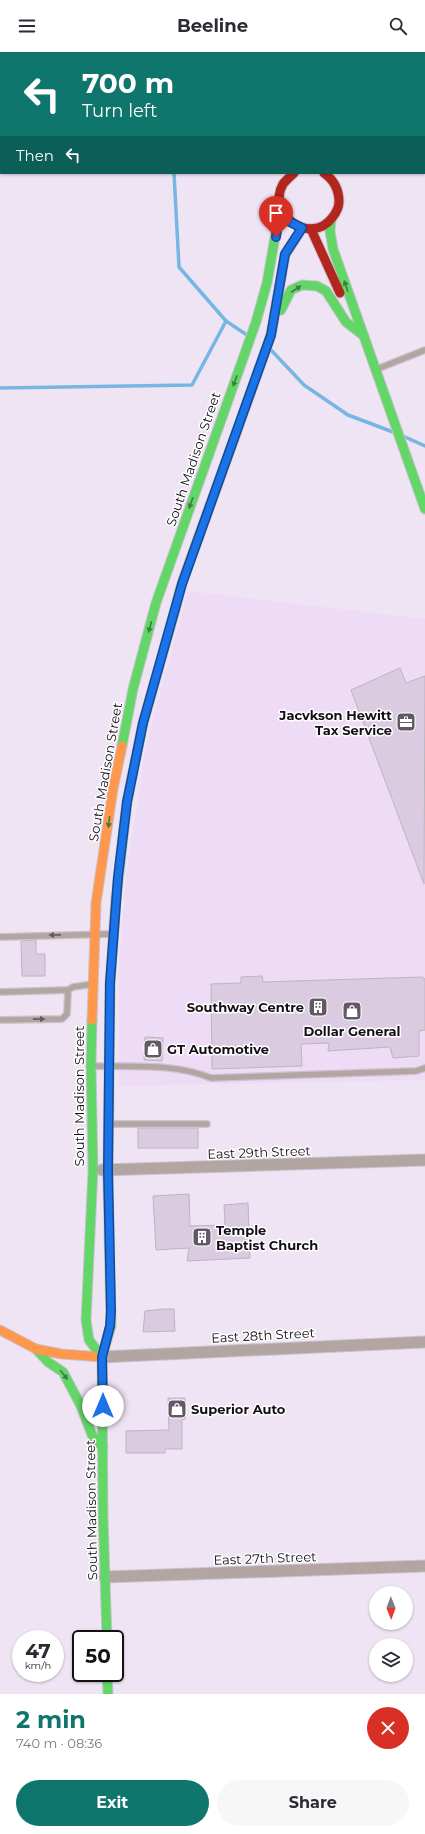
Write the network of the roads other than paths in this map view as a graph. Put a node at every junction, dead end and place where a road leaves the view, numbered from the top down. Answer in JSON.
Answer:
{"nodes":[{"id":1,"x":284,"y":174,"type":"edge"},
{"id":2,"x":292,"y":174,"type":"edge"},
{"id":3,"x":325,"y":174,"type":"edge"},
{"id":4,"x":339,"y":174,"type":"edge"},
{"id":5,"x":282,"y":185,"type":"junction"},
{"id":6,"x":338,"y":188,"type":"junction"},
{"id":7,"x":280,"y":208,"type":"junction"},
{"id":8,"x":331,"y":220,"type":"junction"},
{"id":9,"x":307,"y":229,"type":"junction"},
{"id":10,"x":364,"y":336,"type":"junction"},
{"id":11,"x":270,"y":337,"type":"junction"},
{"id":12,"x":425,"y":350,"type":"edge"},
{"id":13,"x":375,"y":370,"type":"junction"},
{"id":14,"x":425,"y":509,"type":"edge"},
{"id":15,"x":94,"y":934,"type":"junction"},
{"id":16,"x":114,"y":934,"type":"junction"},
{"id":17,"x":0,"y":937,"type":"edge"},
{"id":18,"x":93,"y":984,"type":"junction"},
{"id":19,"x":68,"y":990,"type":"junction"},
{"id":20,"x":0,"y":992,"type":"edge"},
{"id":21,"x":0,"y":1020,"type":"edge"},
{"id":22,"x":91,"y":1066,"type":"junction"},
{"id":23,"x":109,"y":1067,"type":"junction"},
{"id":24,"x":425,"y":1068,"type":"edge"},
{"id":25,"x":100,"y":1124,"type":"junction"},
{"id":26,"x":207,"y":1124,"type":"dead end"},
{"id":27,"x":425,"y":1160,"type":"edge"},
{"id":28,"x":93,"y":1170,"type":"junction"},
{"id":29,"x":108,"y":1170,"type":"junction"},
{"id":30,"x":0,"y":1330,"type":"edge"},
{"id":31,"x":425,"y":1342,"type":"edge"},
{"id":32,"x":36,"y":1349,"type":"junction"},
{"id":33,"x":102,"y":1357,"type":"junction"},
{"id":34,"x":103,"y":1448,"type":"junction"},
{"id":35,"x":425,"y":1566,"type":"edge"},
{"id":36,"x":105,"y":1577,"type":"junction"},
{"id":37,"x":107,"y":1630,"type":"edge"},
{"id":38,"x":107,"y":1682,"type":"edge"},
{"id":39,"x":108,"y":1694,"type":"edge"}],
"edges":[{"from":1,"to":5,"type":"main road","name":"South Madison Street"},
{"from":2,"to":5,"type":"main road"},
{"from":3,"to":6,"type":"main road"},
{"from":4,"to":6,"type":"main road"},
{"from":5,"to":7,"type":"main road","name":"South Madison Street"},
{"from":6,"to":8,"type":"main road"},
{"from":7,"to":9,"type":"main road"},
{"from":7,"to":15,"type":"main road","name":"South Madison Street","one_way":true},
{"from":8,"to":9,"type":"main road"},
{"from":10,"to":8,"type":"main road","one_way":true},
{"from":9,"to":10,"type":"main road"},
{"from":9,"to":11,"type":"main road","name":"South Madison Street"},
{"from":11,"to":10,"type":"main road","one_way":true},
{"from":10,"to":13,"type":"main road"},
{"from":11,"to":16,"type":"main road","name":"South Madison Street"},
{"from":12,"to":13,"type":"lane"},
{"from":13,"to":14,"type":"main road"},
{"from":15,"to":16,"type":"lane"},
{"from":15,"to":17,"type":"lane","one_way":true},
{"from":15,"to":18,"type":"main road","name":"South Madison Street"},
{"from":16,"to":23,"type":"main road","name":"South Madison Street"},
{"from":18,"to":19,"type":"lane"},
{"from":18,"to":22,"type":"main road","name":"South Madison Street"},
{"from":19,"to":20,"type":"lane"},
{"from":21,"to":19,"type":"lane","one_way":true},
{"from":22,"to":23,"type":"lane"},
{"from":22,"to":25,"type":"main road","name":"South Madison Street"},
{"from":23,"to":24,"type":"lane"},
{"from":23,"to":25,"type":"main road","name":"South Madison Street"},
{"from":25,"to":26,"type":"lane"},
{"from":25,"to":28,"type":"main road","name":"South Madison Street"},
{"from":25,"to":29,"type":"main road","name":"South Madison Street"},
{"from":27,"to":29,"type":"street","name":"East 29th Street"},
{"from":28,"to":29,"type":"street","name":"East 29th Street"},
{"from":28,"to":33,"type":"main road","name":"South Madison Street"},
{"from":29,"to":33,"type":"main road","name":"South Madison Street"},
{"from":30,"to":32,"type":"main road"},
{"from":31,"to":33,"type":"street","name":"East 28th Street"},
{"from":32,"to":33,"type":"main road"},
{"from":32,"to":34,"type":"main road","one_way":true},
{"from":33,"to":34,"type":"main road","name":"South Madison Street"},
{"from":34,"to":36,"type":"main road","name":"South Madison Street"},
{"from":35,"to":36,"type":"street","name":"East 27th Street"},
{"from":36,"to":37,"type":"main road","name":"South Madison Street"},
{"from":38,"to":39,"type":"main road"}]}
